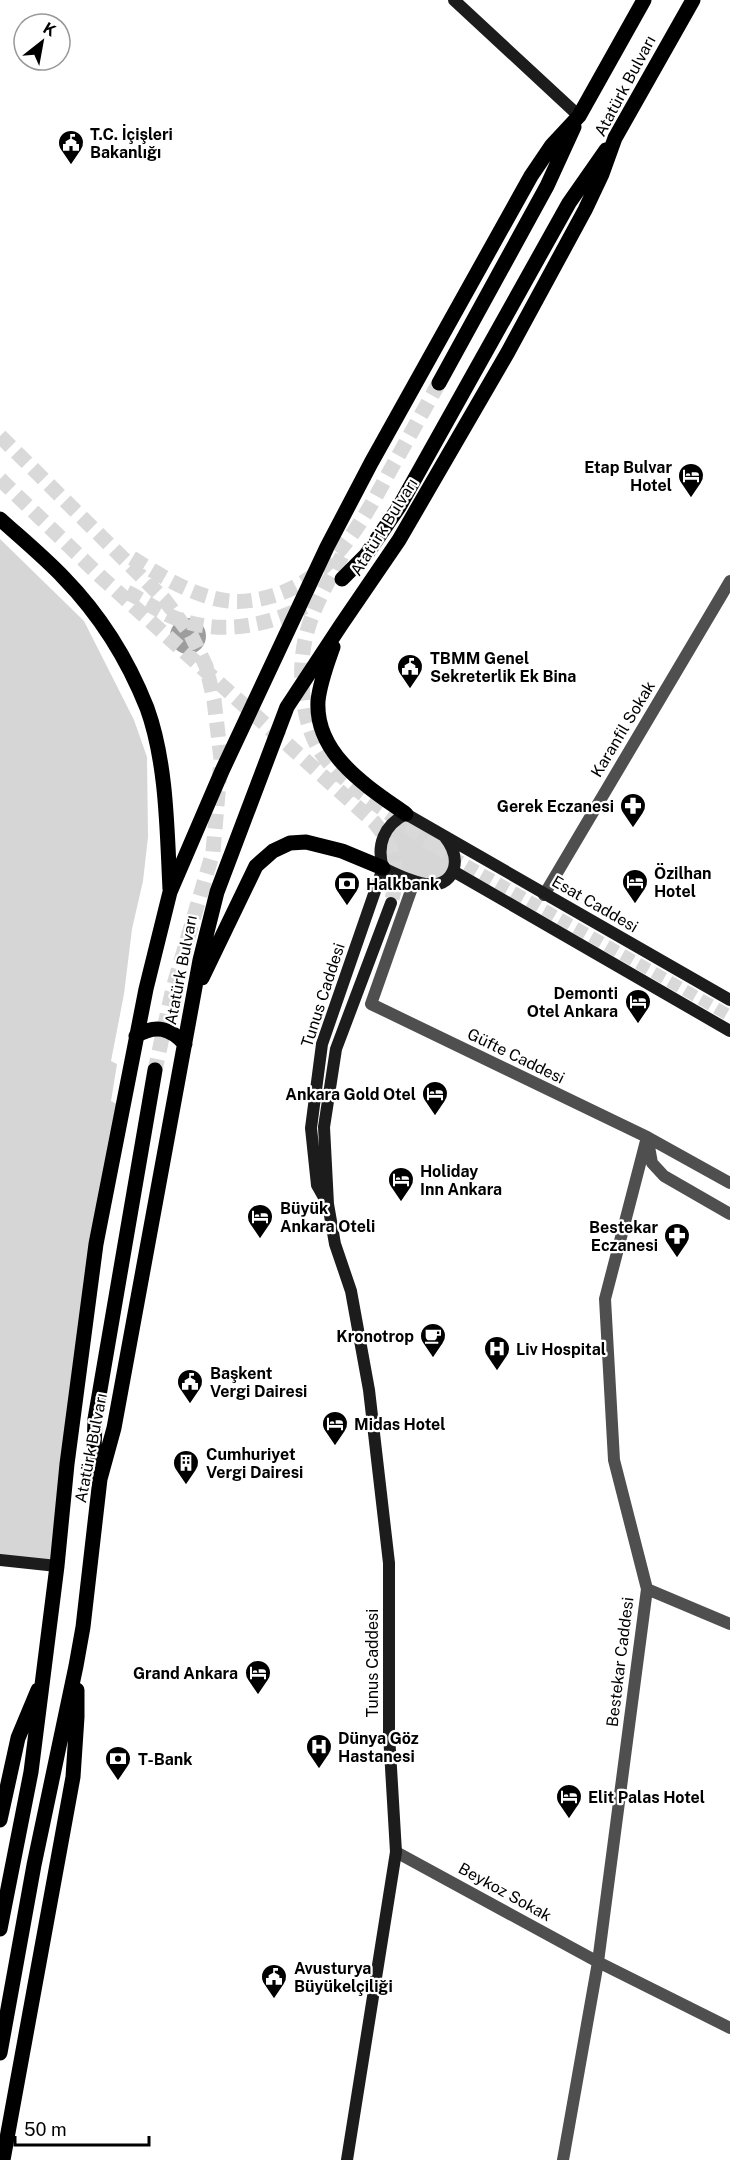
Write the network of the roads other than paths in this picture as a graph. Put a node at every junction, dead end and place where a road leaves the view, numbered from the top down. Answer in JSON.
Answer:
{"nodes":[{"id":1,"x":454,"y":0,"type":"edge"},
{"id":2,"x":644,"y":0,"type":"edge"},
{"id":3,"x":693,"y":0,"type":"edge"},
{"id":4,"x":579,"y":116,"type":"junction"},
{"id":5,"x":615,"y":138,"type":"junction"},
{"id":6,"x":439,"y":383,"type":"tunnel mouth"},
{"id":7,"x":0,"y":519,"type":"edge"},
{"id":8,"x":342,"y":579,"type":"dead end"},
{"id":9,"x":730,"y":581,"type":"edge"},
{"id":10,"x":340,"y":625,"type":"junction"},
{"id":11,"x":406,"y":814,"type":"junction"},
{"id":12,"x":445,"y":836,"type":"junction"},
{"id":13,"x":383,"y":868,"type":"junction"},
{"id":14,"x":453,"y":871,"type":"junction"},
{"id":15,"x":414,"y":882,"type":"junction"},
{"id":16,"x":170,"y":892,"type":"junction"},
{"id":17,"x":544,"y":895,"type":"junction"},
{"id":18,"x":391,"y":903,"type":"tunnel mouth"},
{"id":19,"x":194,"y":994,"type":"junction"},
{"id":20,"x":730,"y":1000,"type":"edge"},
{"id":21,"x":730,"y":1031,"type":"edge"},
{"id":22,"x":136,"y":1036,"type":"junction"},
{"id":23,"x":185,"y":1044,"type":"junction"},
{"id":24,"x":155,"y":1071,"type":"tunnel mouth"},
{"id":25,"x":647,"y":1137,"type":"junction"},
{"id":26,"x":730,"y":1183,"type":"edge"},
{"id":27,"x":328,"y":1204,"type":"junction"},
{"id":28,"x":730,"y":1214,"type":"edge"},
{"id":29,"x":100,"y":1479,"type":"junction"},
{"id":30,"x":0,"y":1560,"type":"edge"},
{"id":31,"x":57,"y":1566,"type":"junction"},
{"id":32,"x":647,"y":1589,"type":"junction"},
{"id":33,"x":730,"y":1624,"type":"edge"},
{"id":34,"x":76,"y":1666,"type":"junction"},
{"id":35,"x":42,"y":1682,"type":"junction"},
{"id":36,"x":0,"y":1820,"type":"edge"},
{"id":37,"x":396,"y":1852,"type":"junction"},
{"id":38,"x":0,"y":1929,"type":"edge"},
{"id":39,"x":598,"y":1962,"type":"junction"},
{"id":40,"x":730,"y":2028,"type":"edge"},
{"id":41,"x":0,"y":2053,"type":"edge"},
{"id":42,"x":14,"y":2097,"type":"junction"},
{"id":43,"x":0,"y":2111,"type":"edge"},
{"id":44,"x":3,"y":2160,"type":"edge"},
{"id":45,"x":347,"y":2160,"type":"edge"},
{"id":46,"x":563,"y":2160,"type":"edge"}],
"edges":[{"from":1,"to":4,"type":"street"},
{"from":2,"to":4,"type":"main road","name":"Atatürk Bulvarı"},
{"from":3,"to":5,"type":"main road","name":"Atatürk Bulvarı"},
{"from":4,"to":6,"type":"main road"},
{"from":4,"to":16,"type":"main road","name":"Atatürk Bulvarı"},
{"from":5,"to":8,"type":"main road"},
{"from":5,"to":10,"type":"main road","name":"Atatürk Bulvarı"},
{"from":7,"to":16,"type":"main road"},
{"from":9,"to":17,"type":"street","name":"Karanfil Sokak"},
{"from":10,"to":11,"type":"main road"},
{"from":10,"to":19,"type":"main road","name":"Atatürk Bulvarı"},
{"from":11,"to":12,"type":"street","name":"Esat Caddesi"},
{"from":11,"to":13,"type":"street"},
{"from":12,"to":14,"type":"street"},
{"from":12,"to":17,"type":"street","name":"Esat Caddesi"},
{"from":13,"to":15,"type":"street"},
{"from":13,"to":19,"type":"main road"},
{"from":13,"to":27,"type":"street","name":"Tunus Caddesi"},
{"from":14,"to":15,"type":"street"},
{"from":14,"to":21,"type":"street"},
{"from":15,"to":25,"type":"street","name":"Güfte Caddesi"},
{"from":16,"to":22,"type":"main road","name":"Atatürk Bulvarı"},
{"from":17,"to":20,"type":"street","name":"Esat Caddesi"},
{"from":18,"to":27,"type":"street","name":"Tunus Caddesi"},
{"from":19,"to":23,"type":"main road","name":"Atatürk Bulvarı"},
{"from":22,"to":23,"type":"main road"},
{"from":22,"to":31,"type":"main road","name":"Atatürk Bulvarı"},
{"from":23,"to":29,"type":"main road","name":"Atatürk Bulvarı"},
{"from":24,"to":29,"type":"main road"},
{"from":25,"to":26,"type":"street","name":"Güfte Caddesi"},
{"from":25,"to":28,"type":"street"},
{"from":25,"to":32,"type":"street","name":"Bestekar Caddesi"},
{"from":27,"to":37,"type":"street","name":"Tunus Caddesi"},
{"from":29,"to":34,"type":"main road","name":"Atatürk Bulvarı"},
{"from":30,"to":31,"type":"street"},
{"from":31,"to":35,"type":"main road","name":"Atatürk Bulvarı"},
{"from":32,"to":33,"type":"street"},
{"from":32,"to":39,"type":"street","name":"Bestekar Caddesi"},
{"from":34,"to":41,"type":"main road","name":"Atatürk Bulvarı"},
{"from":34,"to":42,"type":"main road"},
{"from":35,"to":36,"type":"main road"},
{"from":35,"to":38,"type":"main road","name":"Atatürk Bulvarı"},
{"from":37,"to":39,"type":"street","name":"Beykoz Sokak"},
{"from":37,"to":45,"type":"street","name":"Tunus Caddesi"},
{"from":39,"to":40,"type":"street","name":"Beykoz Sokak"},
{"from":39,"to":46,"type":"street","name":"Bestekar Caddesi"},
{"from":42,"to":43,"type":"main road"},
{"from":42,"to":44,"type":"main road"}]}
